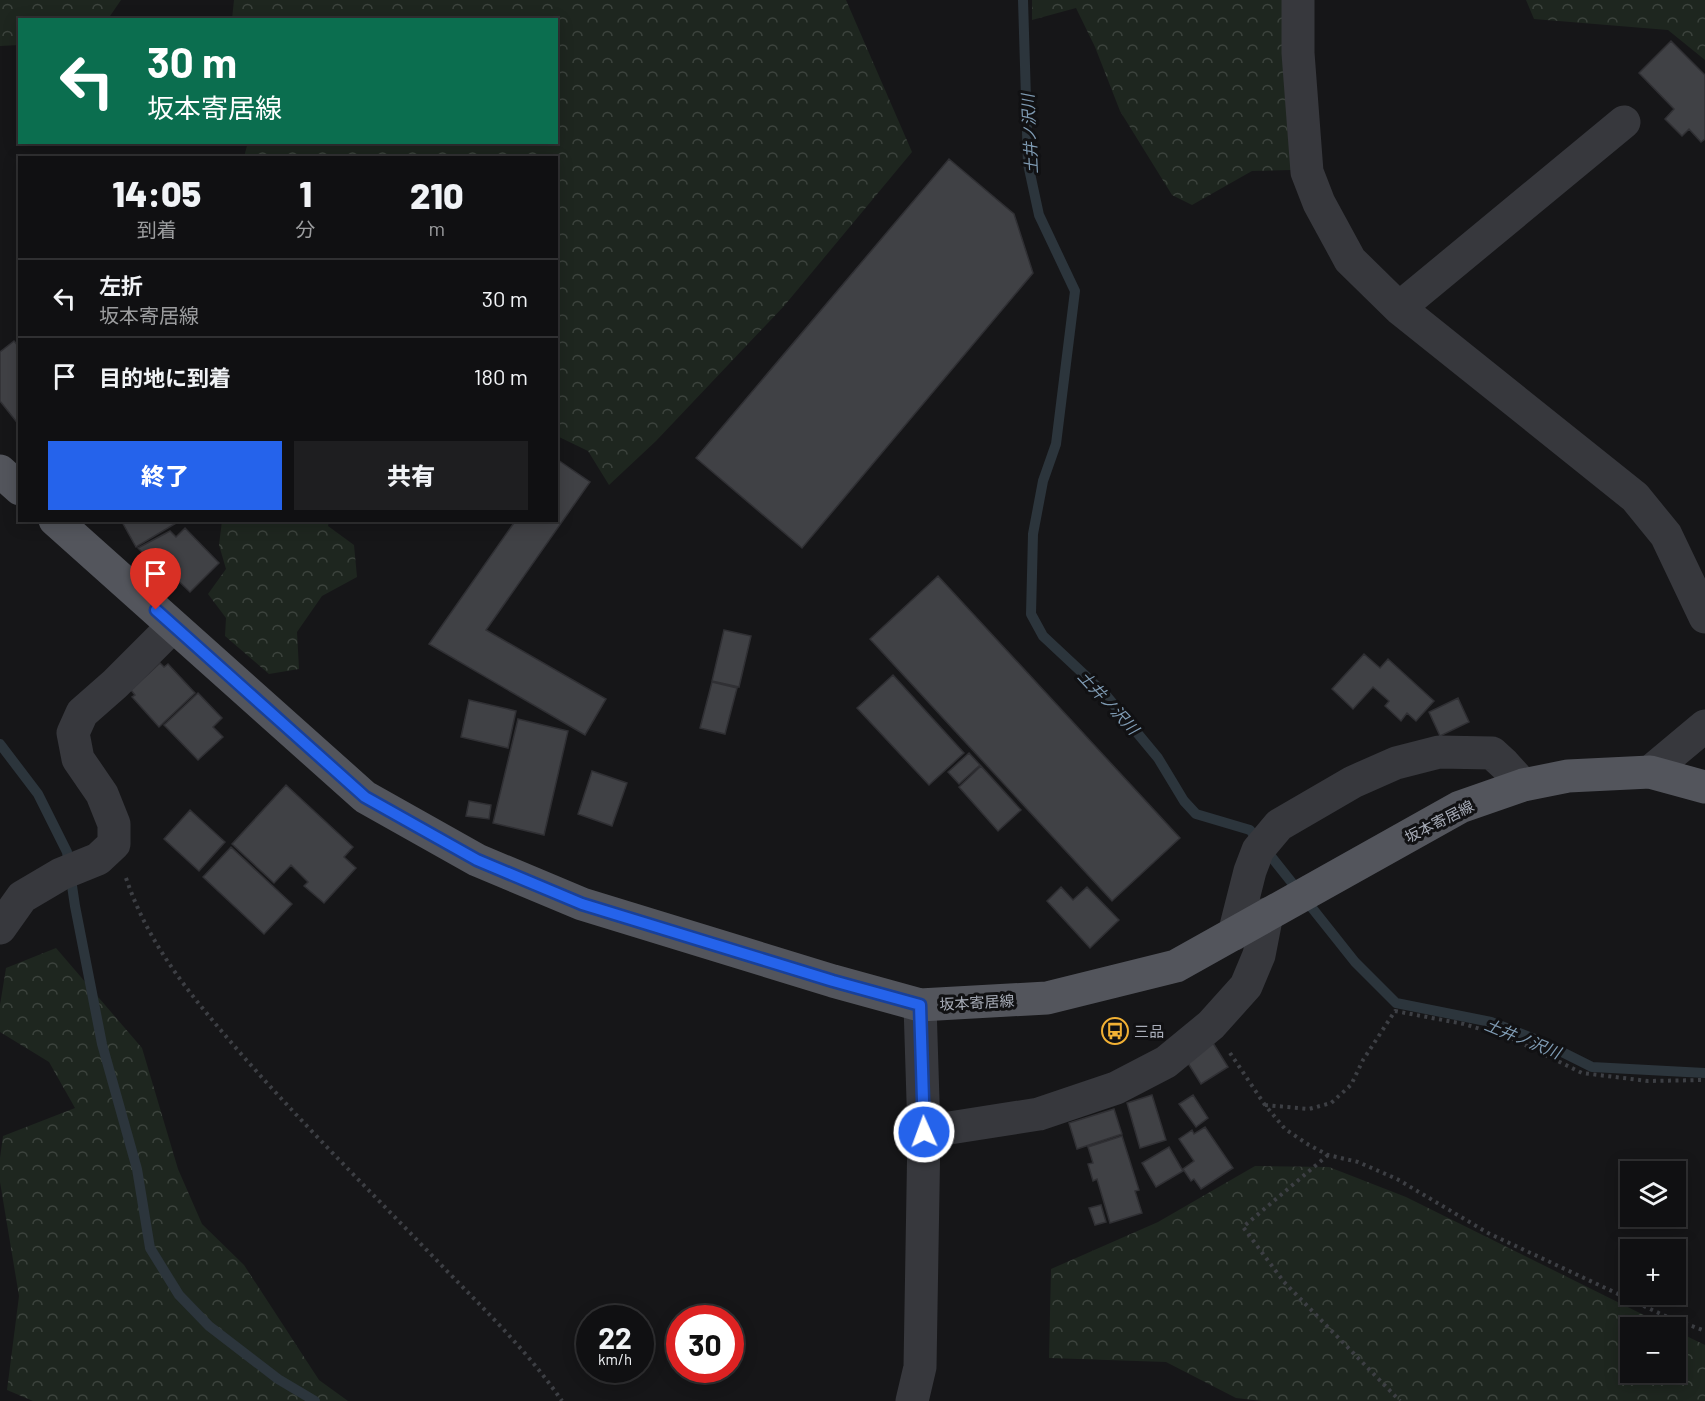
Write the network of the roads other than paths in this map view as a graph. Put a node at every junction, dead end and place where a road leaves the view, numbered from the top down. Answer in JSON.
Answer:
{"nodes":[{"id":1,"x":1298,"y":0,"type":"edge"},
{"id":2,"x":1624,"y":122,"type":"dead end"},
{"id":3,"x":1399,"y":308,"type":"junction"},
{"id":4,"x":0,"y":471,"type":"edge"},
{"id":5,"x":18,"y":487,"type":"edge"},
{"id":6,"x":57,"y":522,"type":"edge"},
{"id":7,"x":1705,"y":617,"type":"edge"},
{"id":8,"x":173,"y":626,"type":"junction"},
{"id":9,"x":1705,"y":726,"type":"edge"},
{"id":10,"x":1650,"y":772,"type":"junction"},
{"id":11,"x":1523,"y":785,"type":"junction"},
{"id":12,"x":1705,"y":787,"type":"edge"},
{"id":13,"x":1267,"y":914,"type":"junction"},
{"id":14,"x":0,"y":928,"type":"edge"},
{"id":15,"x":1233,"y":934,"type":"junction"},
{"id":16,"x":920,"y":1005,"type":"junction"},
{"id":17,"x":924,"y":1132,"type":"junction"},
{"id":18,"x":912,"y":1401,"type":"edge"}],
"edges":[{"from":1,"to":3,"type":"street"},
{"from":2,"to":3,"type":"street"},
{"from":3,"to":7,"type":"street"},
{"from":4,"to":5,"type":"main road"},
{"from":6,"to":8,"type":"main road","name":"坂本寄居線"},
{"from":8,"to":14,"type":"street"},
{"from":8,"to":16,"type":"main road","name":"坂本寄居線"},
{"from":9,"to":10,"type":"street"},
{"from":10,"to":11,"type":"main road","name":"坂本寄居線"},
{"from":10,"to":12,"type":"main road","name":"坂本寄居線"},
{"from":11,"to":13,"type":"main road","name":"坂本寄居線"},
{"from":11,"to":15,"type":"street"},
{"from":13,"to":15,"type":"main road","name":"坂本寄居線"},
{"from":13,"to":17,"type":"street"},
{"from":15,"to":16,"type":"main road","name":"坂本寄居線"},
{"from":16,"to":17,"type":"street"},
{"from":17,"to":18,"type":"street"}]}
